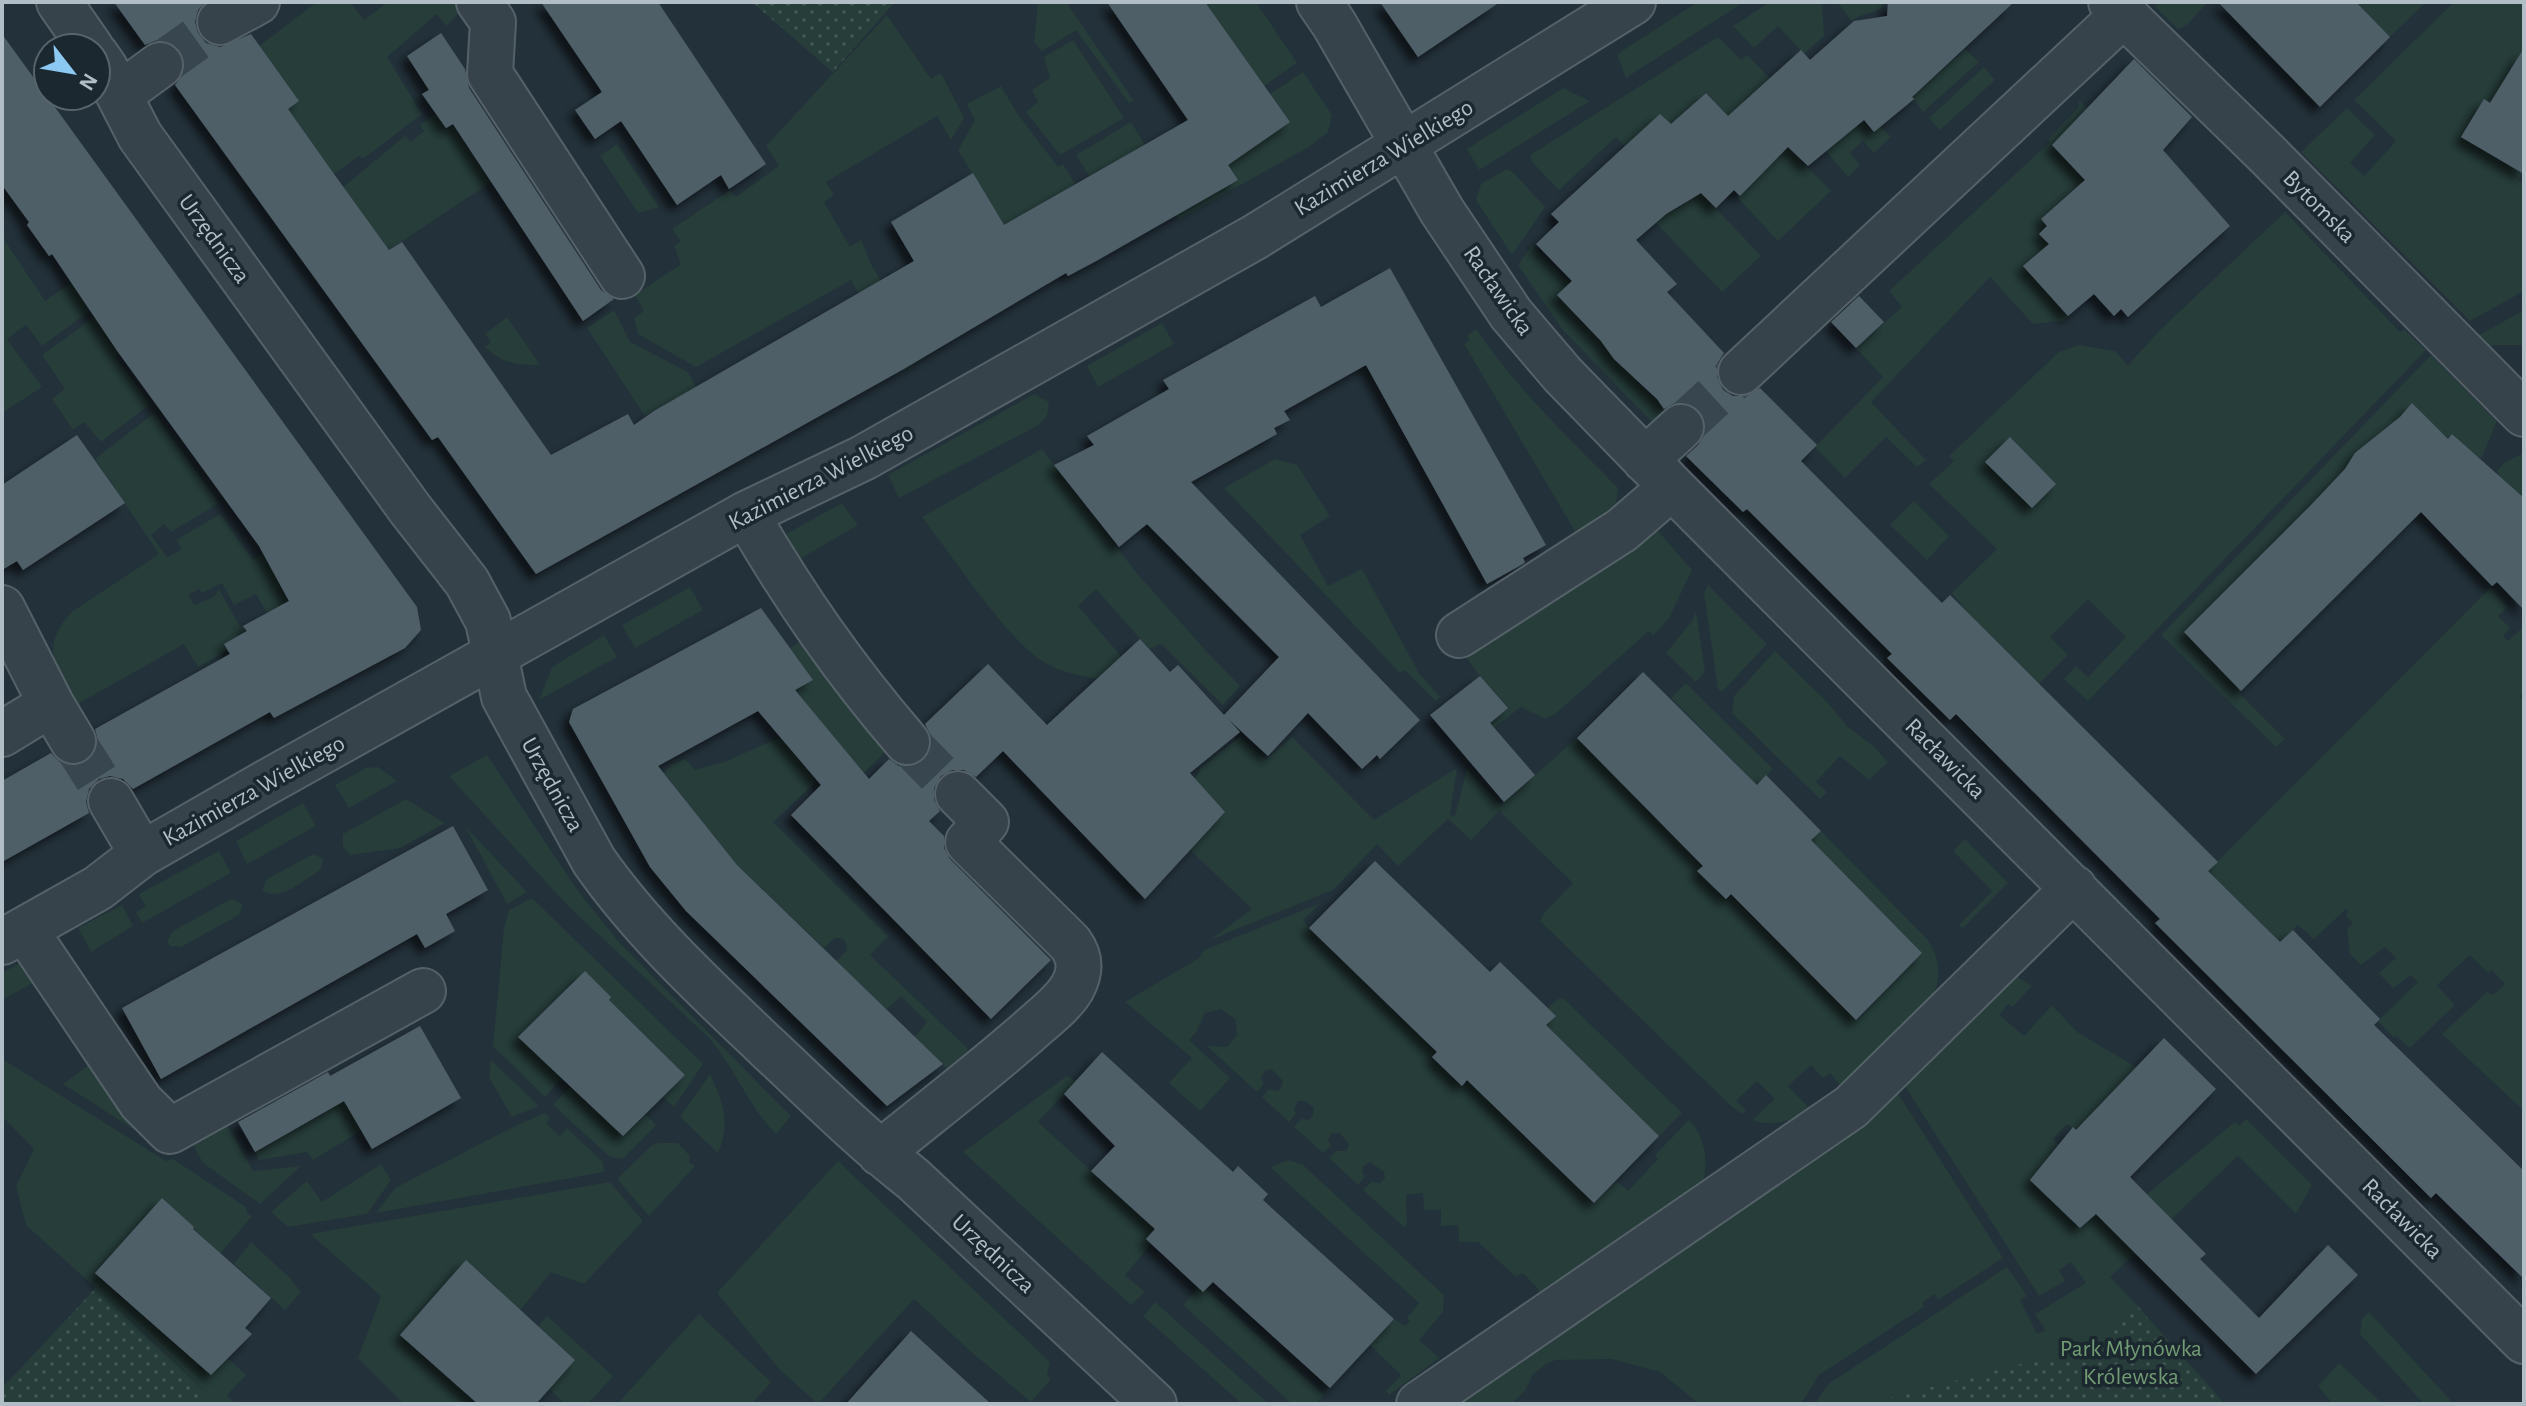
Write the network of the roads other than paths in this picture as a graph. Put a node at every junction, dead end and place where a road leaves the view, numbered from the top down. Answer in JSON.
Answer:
{"nodes":[{"id":1,"x":59,"y":2,"type":"edge"},
{"id":2,"x":479,"y":2,"type":"edge"},
{"id":3,"x":1319,"y":2,"type":"edge"},
{"id":4,"x":1633,"y":2,"type":"edge"},
{"id":5,"x":2117,"y":8,"type":"edge"},
{"id":6,"x":80,"y":32,"type":"edge"},
{"id":7,"x":160,"y":65,"type":"tunnel mouth"},
{"id":8,"x":112,"y":83,"type":"edge"},
{"id":9,"x":119,"y":95,"type":"junction"},
{"id":10,"x":1403,"y":146,"type":"junction"},
{"id":11,"x":622,"y":276,"type":"dead end"},
{"id":12,"x":1741,"y":372,"type":"tunnel mouth"},
{"id":13,"x":2524,"y":414,"type":"edge"},
{"id":14,"x":1681,"y":427,"type":"tunnel mouth"},
{"id":15,"x":1658,"y":473,"type":"junction"},
{"id":16,"x":746,"y":514,"type":"junction"},
{"id":17,"x":2,"y":608,"type":"edge"},
{"id":18,"x":1459,"y":635,"type":"dead end"},
{"id":19,"x":496,"y":654,"type":"junction"},
{"id":20,"x":51,"y":704,"type":"junction"},
{"id":21,"x":2,"y":734,"type":"edge"},
{"id":22,"x":73,"y":741,"type":"tunnel mouth"},
{"id":23,"x":907,"y":742,"type":"tunnel mouth"},
{"id":24,"x":958,"y":794,"type":"tunnel mouth"},
{"id":25,"x":111,"y":801,"type":"tunnel mouth"},
{"id":26,"x":142,"y":854,"type":"junction"},
{"id":27,"x":2074,"y":888,"type":"junction"},
{"id":28,"x":13,"y":936,"type":"edge"},
{"id":29,"x":423,"y":991,"type":"dead end"},
{"id":30,"x":880,"y":1153,"type":"junction"},
{"id":31,"x":2524,"y":1341,"type":"edge"},
{"id":32,"x":1154,"y":1404,"type":"edge"},
{"id":33,"x":1419,"y":1404,"type":"edge"}],
"edges":[{"from":1,"to":6,"type":"street"},
{"from":2,"to":11,"type":"street"},
{"from":3,"to":10,"type":"street","name":"Racławicka"},
{"from":4,"to":10,"type":"street","name":"Kazimierza Wielkiego"},
{"from":5,"to":12,"type":"street"},
{"from":5,"to":13,"type":"street","name":"Bytomska"},
{"from":7,"to":9,"type":"street"},
{"from":8,"to":9,"type":"street","name":"Urzędnicza"},
{"from":9,"to":19,"type":"street","name":"Urzędnicza"},
{"from":10,"to":15,"type":"street","name":"Racławicka"},
{"from":10,"to":16,"type":"street","name":"Kazimierza Wielkiego"},
{"from":14,"to":15,"type":"street"},
{"from":15,"to":18,"type":"street"},
{"from":15,"to":27,"type":"street","name":"Racławicka"},
{"from":16,"to":19,"type":"street","name":"Kazimierza Wielkiego"},
{"from":16,"to":23,"type":"street"},
{"from":17,"to":20,"type":"street"},
{"from":19,"to":26,"type":"street","name":"Kazimierza Wielkiego"},
{"from":19,"to":30,"type":"street","name":"Urzędnicza"},
{"from":20,"to":21,"type":"street"},
{"from":20,"to":22,"type":"street"},
{"from":24,"to":30,"type":"street"},
{"from":25,"to":26,"type":"street"},
{"from":26,"to":28,"type":"street","name":"Kazimierza Wielkiego"},
{"from":27,"to":31,"type":"street","name":"Racławicka"},
{"from":27,"to":33,"type":"street"},
{"from":28,"to":29,"type":"street"},
{"from":30,"to":32,"type":"street","name":"Urzędnicza"}]}
